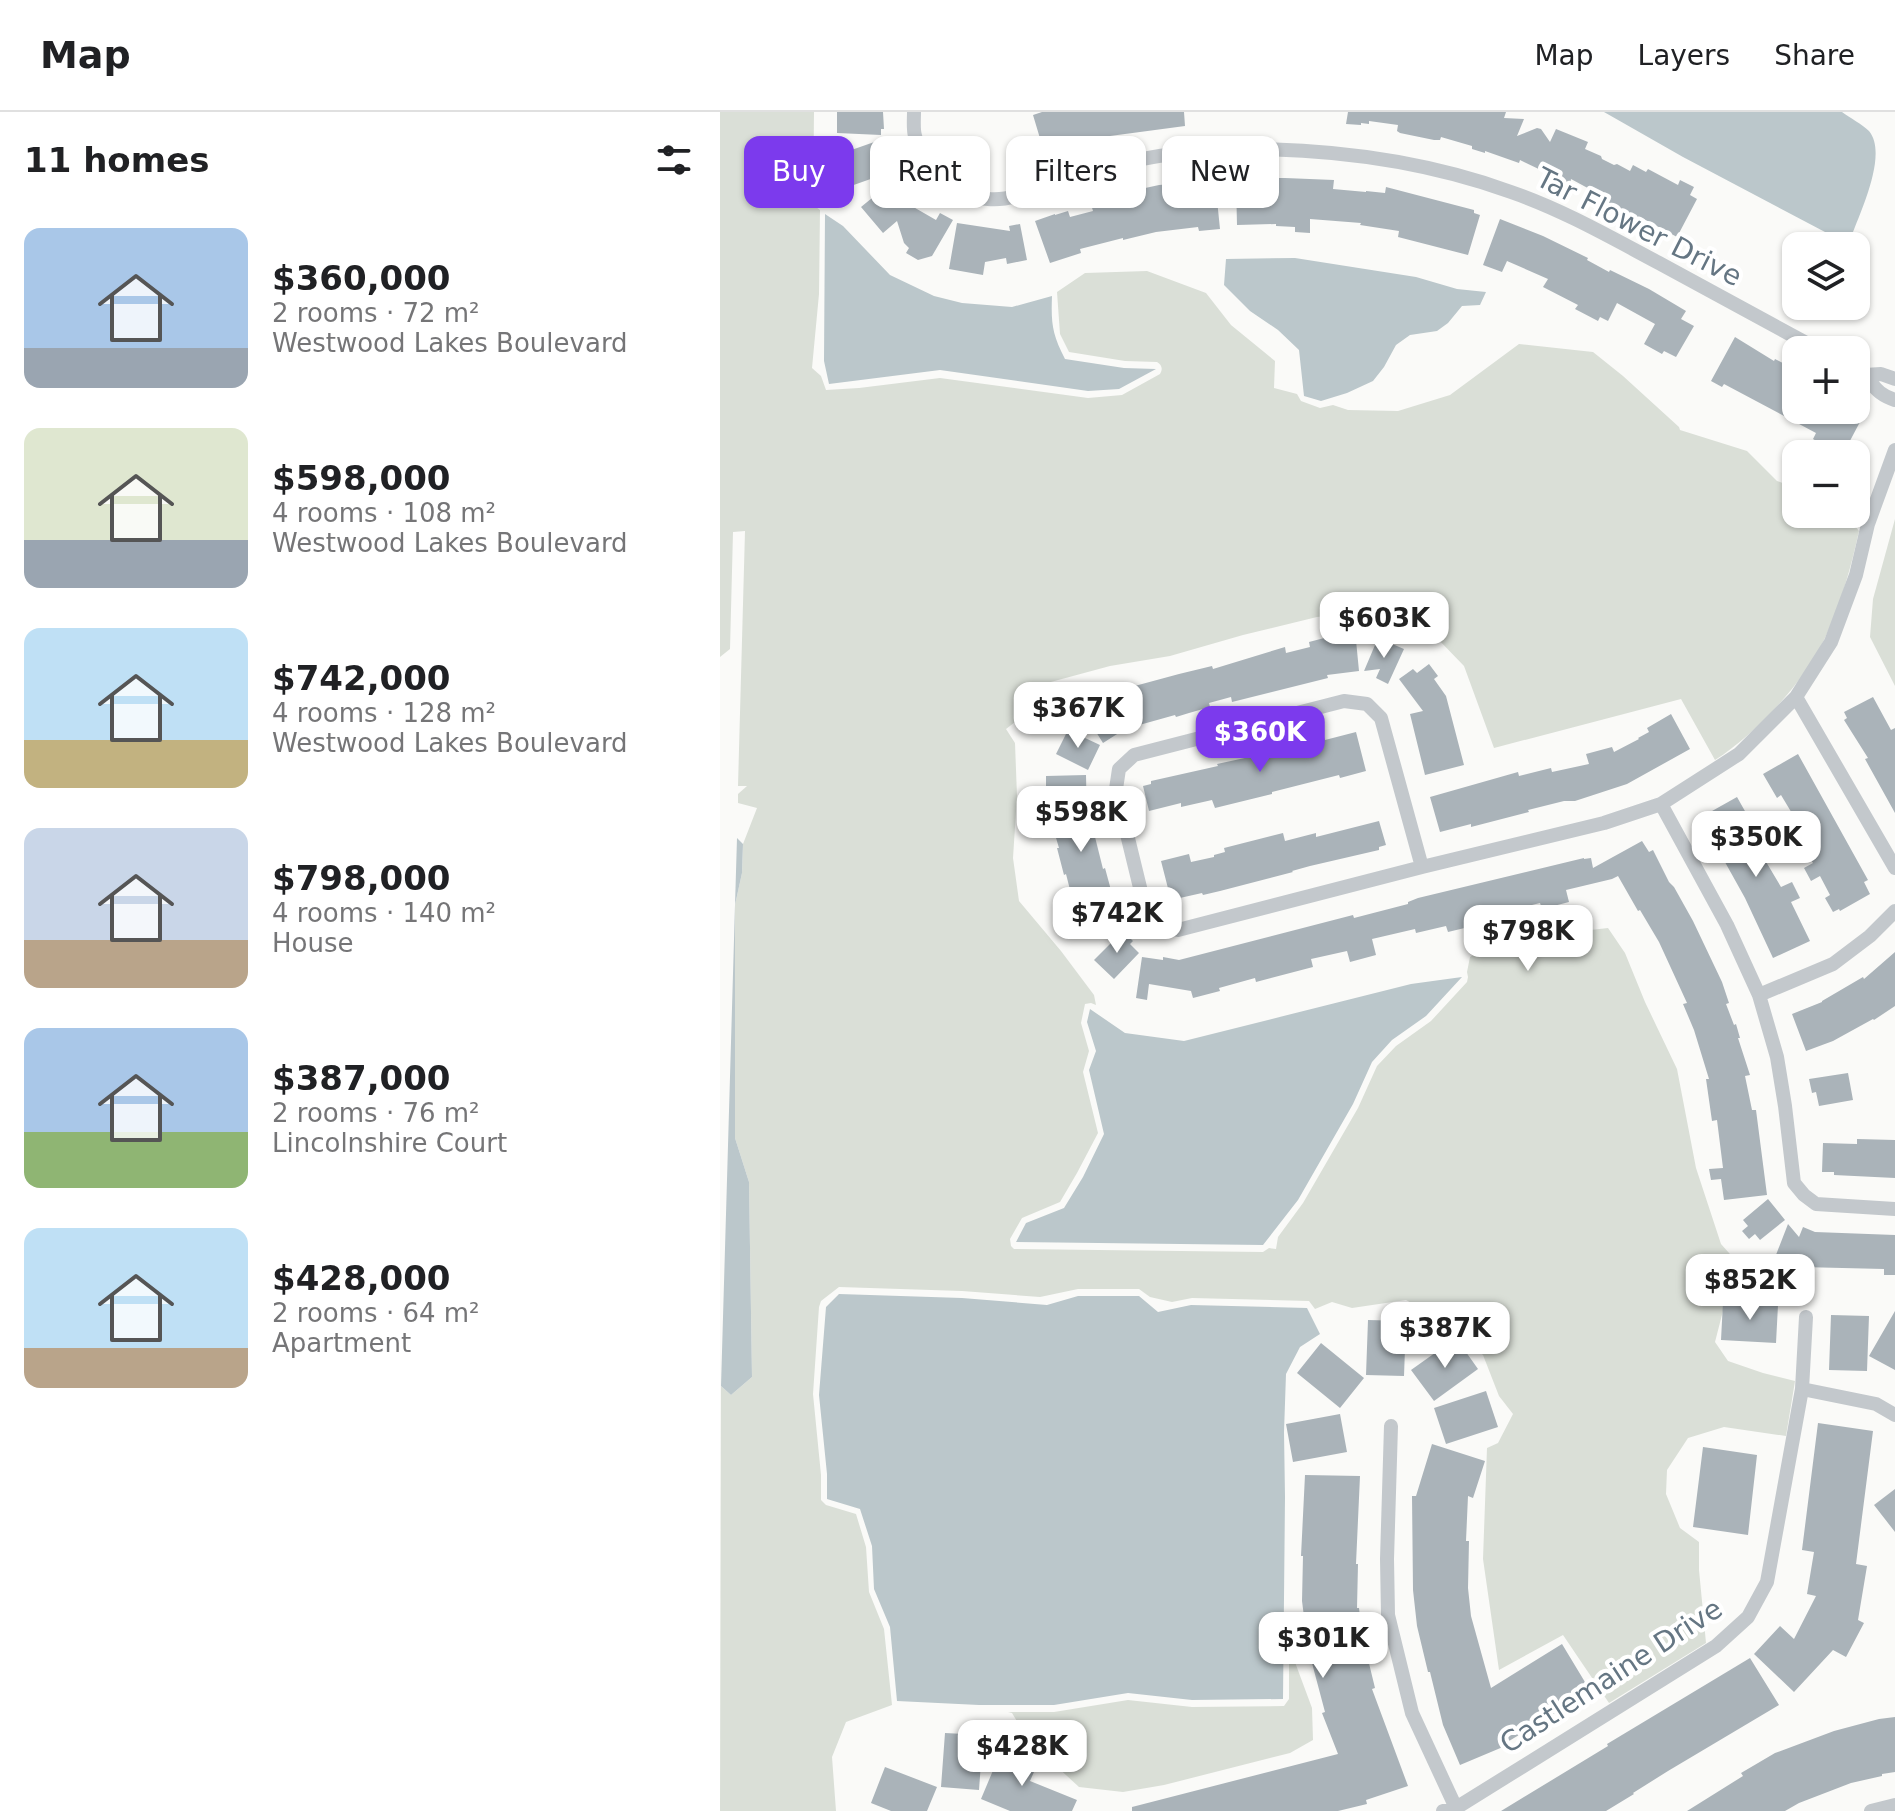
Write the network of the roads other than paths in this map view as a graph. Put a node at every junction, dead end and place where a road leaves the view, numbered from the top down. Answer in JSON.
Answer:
{"nodes":[{"id":1,"x":914,"y":112,"type":"edge"},
{"id":2,"x":1793,"y":336,"type":"edge"},
{"id":3,"x":1870,"y":373,"type":"edge"},
{"id":4,"x":1895,"y":379,"type":"edge"},
{"id":5,"x":1870,"y":384,"type":"edge"},
{"id":6,"x":1895,"y":400,"type":"edge"},
{"id":7,"x":1895,"y":450,"type":"edge"},
{"id":8,"x":1796,"y":697,"type":"junction"},
{"id":9,"x":1661,"y":804,"type":"junction"},
{"id":10,"x":1422,"y":867,"type":"junction"},
{"id":11,"x":1895,"y":868,"type":"edge"},
{"id":12,"x":1895,"y":911,"type":"edge"},
{"id":13,"x":1759,"y":995,"type":"junction"},
{"id":14,"x":1895,"y":1209,"type":"edge"},
{"id":15,"x":1806,"y":1317,"type":"dead end"},
{"id":16,"x":1802,"y":1389,"type":"junction"},
{"id":17,"x":1895,"y":1415,"type":"edge"},
{"id":18,"x":1391,"y":1426,"type":"dead end"},
{"id":19,"x":1895,"y":1805,"type":"edge"},
{"id":20,"x":1450,"y":1809,"type":"edge"},
{"id":21,"x":1871,"y":1811,"type":"edge"}],
"edges":[{"from":1,"to":2,"type":"street","name":"Tar Flower Drive"},
{"from":3,"to":4,"type":"street"},
{"from":5,"to":6,"type":"street"},
{"from":7,"to":8,"type":"street"},
{"from":8,"to":9,"type":"street"},
{"from":8,"to":11,"type":"street"},
{"from":9,"to":10,"type":"street"},
{"from":9,"to":13,"type":"street"},
{"from":10,"to":10,"type":"street"},
{"from":12,"to":13,"type":"street"},
{"from":13,"to":14,"type":"street"},
{"from":15,"to":16,"type":"street","name":"Castlemaine Drive"},
{"from":16,"to":17,"type":"street"},
{"from":16,"to":20,"type":"street","name":"Castlemaine Drive"},
{"from":18,"to":20,"type":"street"},
{"from":19,"to":21,"type":"street"}]}
